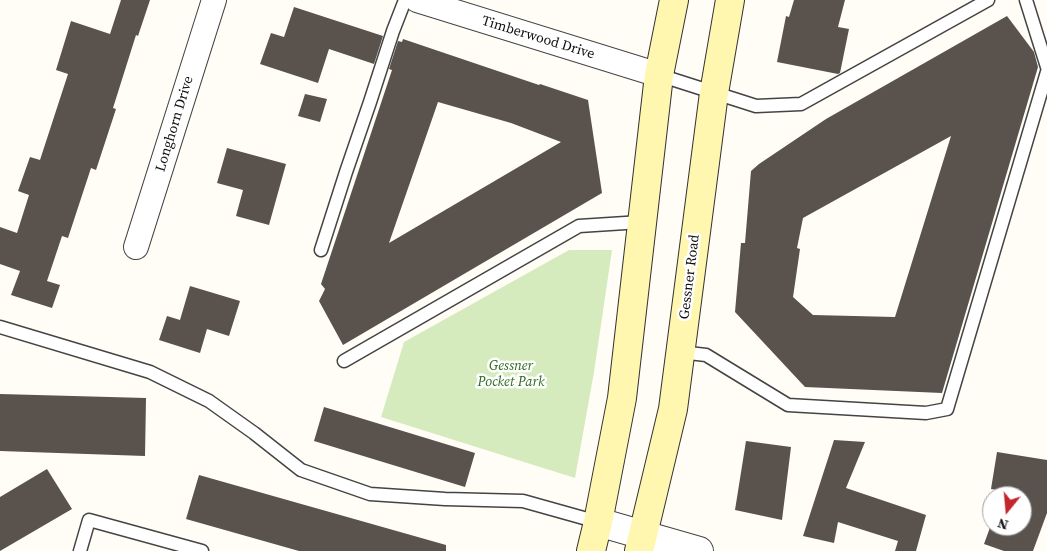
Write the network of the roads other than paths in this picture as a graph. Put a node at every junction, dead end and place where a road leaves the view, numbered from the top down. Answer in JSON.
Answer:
{"nodes":[{"id":1,"x":214,"y":0,"type":"edge"},
{"id":2,"x":405,"y":0,"type":"edge"},
{"id":3,"x":417,"y":0,"type":"edge"},
{"id":4,"x":674,"y":0,"type":"edge"},
{"id":5,"x":730,"y":0,"type":"edge"},
{"id":6,"x":988,"y":0,"type":"edge"},
{"id":7,"x":1026,"y":0,"type":"edge"},
{"id":8,"x":1047,"y":67,"type":"edge"},
{"id":9,"x":1047,"y":72,"type":"edge"},
{"id":10,"x":659,"y":75,"type":"junction"},
{"id":11,"x":714,"y":93,"type":"junction"},
{"id":12,"x":641,"y":222,"type":"junction"},
{"id":13,"x":136,"y":247,"type":"dead end"},
{"id":14,"x":321,"y":250,"type":"dead end"},
{"id":15,"x":0,"y":327,"type":"edge"},
{"id":16,"x":680,"y":352,"type":"junction"},
{"id":17,"x":344,"y":361,"type":"dead end"},
{"id":18,"x":598,"y":522,"type":"junction"},
{"id":19,"x":642,"y":543,"type":"edge"},
{"id":20,"x":80,"y":551,"type":"edge"},
{"id":21,"x":202,"y":551,"type":"edge"},
{"id":22,"x":591,"y":551,"type":"edge"},
{"id":23,"x":699,"y":551,"type":"edge"}],
"edges":[{"from":1,"to":13,"type":"street","name":"Longhorn Drive"},
{"from":2,"to":14,"type":"lane"},
{"from":3,"to":10,"type":"street","name":"Timberwood Drive"},
{"from":4,"to":10,"type":"main road"},
{"from":5,"to":11,"type":"main road","name":"Gessner Road"},
{"from":6,"to":11,"type":"lane"},
{"from":7,"to":8,"type":"lane"},
{"from":9,"to":16,"type":"lane"},
{"from":10,"to":11,"type":"lane"},
{"from":10,"to":12,"type":"main road"},
{"from":11,"to":16,"type":"main road","name":"Gessner Road"},
{"from":12,"to":17,"type":"lane"},
{"from":12,"to":18,"type":"main road"},
{"from":15,"to":18,"type":"lane"},
{"from":16,"to":19,"type":"main road","name":"Gessner Road"},
{"from":18,"to":19,"type":"street"},
{"from":18,"to":22,"type":"main road"},
{"from":19,"to":23,"type":"street"},
{"from":20,"to":21,"type":"lane"}]}
